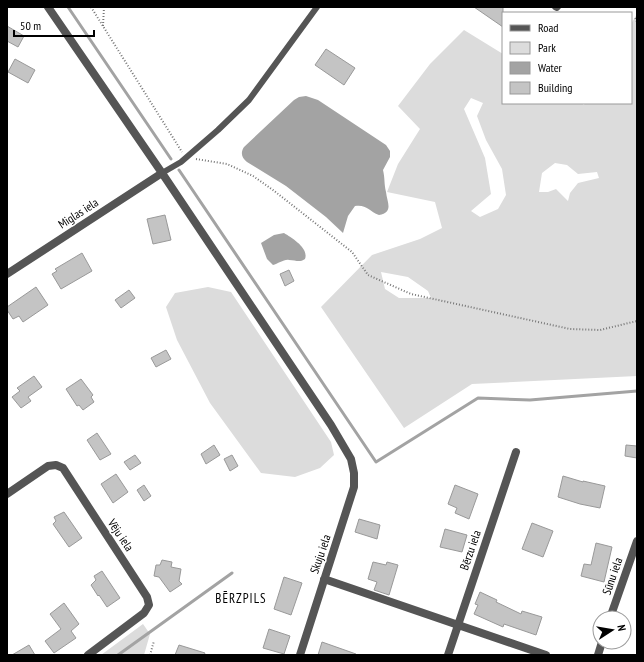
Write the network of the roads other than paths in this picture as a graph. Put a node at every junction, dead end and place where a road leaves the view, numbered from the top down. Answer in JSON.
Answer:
{"nodes":[{"id":1,"x":48,"y":7,"type":"edge"},
{"id":2,"x":317,"y":7,"type":"edge"},
{"id":3,"x":162,"y":173,"type":"junction"},
{"id":4,"x":7,"y":274,"type":"edge"},
{"id":5,"x":516,"y":452,"type":"dead end"},
{"id":6,"x":7,"y":494,"type":"edge"},
{"id":7,"x":637,"y":541,"type":"edge"},
{"id":8,"x":324,"y":579,"type":"junction"},
{"id":9,"x":613,"y":610,"type":"edge"},
{"id":10,"x":457,"y":626,"type":"junction"},
{"id":11,"x":88,"y":655,"type":"edge"},
{"id":12,"x":300,"y":655,"type":"edge"},
{"id":13,"x":448,"y":655,"type":"edge"},
{"id":14,"x":546,"y":655,"type":"edge"}],
"edges":[{"from":1,"to":3,"type":"street"},
{"from":2,"to":3,"type":"lane"},
{"from":3,"to":4,"type":"street","name":"Miglas iela"},
{"from":3,"to":8,"type":"street","name":"Skuju iela"},
{"from":5,"to":10,"type":"street","name":"Bērzu iela"},
{"from":6,"to":11,"type":"street","name":"Vēju iela"},
{"from":7,"to":9,"type":"street","name":"Sūnu iela"},
{"from":8,"to":10,"type":"street"},
{"from":8,"to":12,"type":"street","name":"Skuju iela"},
{"from":10,"to":13,"type":"street","name":"Bērzu iela"},
{"from":10,"to":14,"type":"street"}]}
